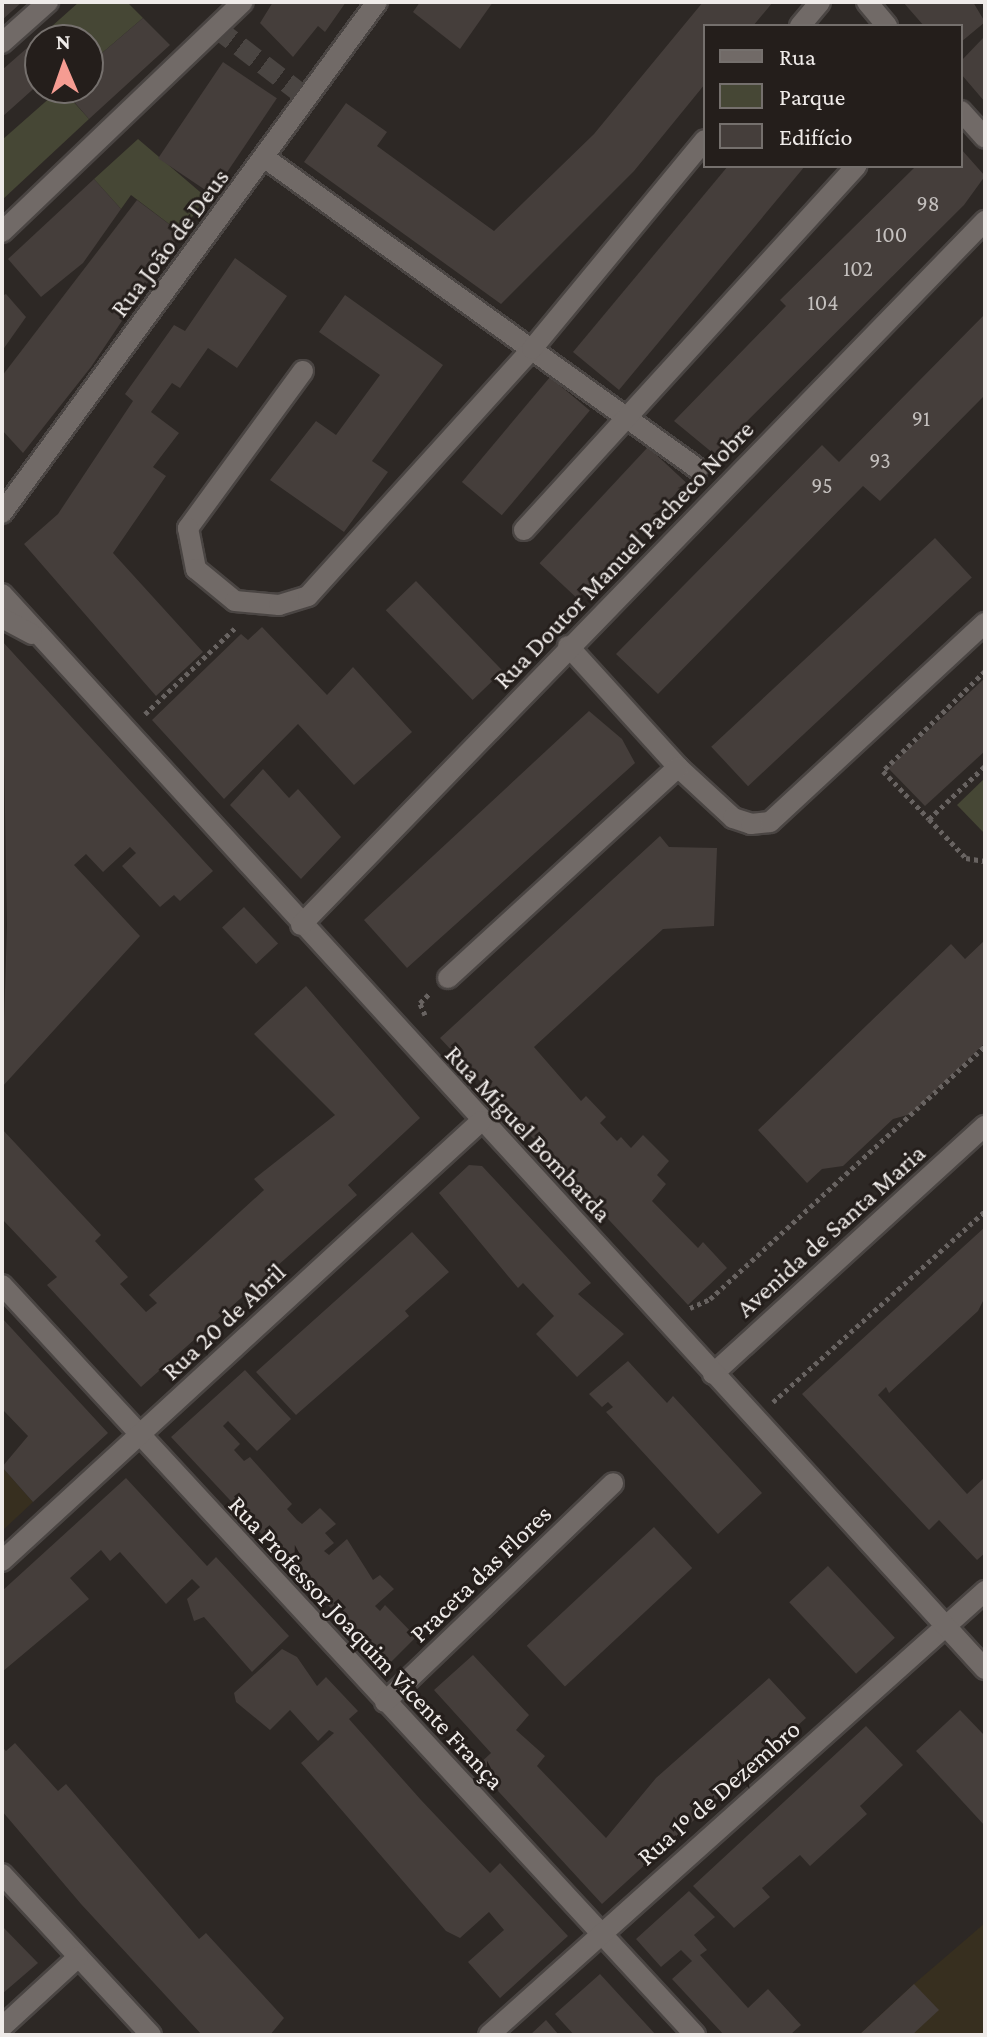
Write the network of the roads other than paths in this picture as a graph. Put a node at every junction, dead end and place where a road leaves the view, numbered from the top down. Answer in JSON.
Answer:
{"nodes":[{"id":1,"x":48,"y":2,"type":"edge"},
{"id":2,"x":243,"y":2,"type":"edge"},
{"id":3,"x":377,"y":2,"type":"edge"},
{"id":4,"x":820,"y":2,"type":"edge"},
{"id":5,"x":867,"y":2,"type":"edge"},
{"id":6,"x":802,"y":24,"type":"edge"},
{"id":7,"x":885,"y":24,"type":"edge"},
{"id":8,"x":2,"y":43,"type":"edge"},
{"id":9,"x":963,"y":113,"type":"edge"},
{"id":10,"x":985,"y":138,"type":"edge"},
{"id":11,"x":703,"y":142,"type":"edge"},
{"id":12,"x":265,"y":158,"type":"junction"},
{"id":13,"x":854,"y":168,"type":"edge"},
{"id":14,"x":985,"y":221,"type":"edge"},
{"id":15,"x":2,"y":232,"type":"edge"},
{"id":16,"x":532,"y":349,"type":"junction"},
{"id":17,"x":303,"y":371,"type":"dead end"},
{"id":18,"x":625,"y":414,"type":"junction"},
{"id":19,"x":698,"y":469,"type":"dead end"},
{"id":20,"x":2,"y":513,"type":"edge"},
{"id":21,"x":524,"y":530,"type":"dead end"},
{"id":22,"x":2,"y":594,"type":"edge"},
{"id":23,"x":2,"y":618,"type":"edge"},
{"id":24,"x":985,"y":623,"type":"edge"},
{"id":25,"x":32,"y":634,"type":"junction"},
{"id":26,"x":568,"y":646,"type":"junction"},
{"id":27,"x":678,"y":767,"type":"junction"},
{"id":28,"x":301,"y":925,"type":"junction"},
{"id":29,"x":448,"y":978,"type":"dead end"},
{"id":30,"x":481,"y":1121,"type":"junction"},
{"id":31,"x":985,"y":1126,"type":"edge"},
{"id":32,"x":2,"y":1285,"type":"edge"},
{"id":33,"x":713,"y":1374,"type":"junction"},
{"id":34,"x":139,"y":1435,"type":"junction"},
{"id":35,"x":613,"y":1483,"type":"dead end"},
{"id":36,"x":2,"y":1561,"type":"edge"},
{"id":37,"x":985,"y":1591,"type":"edge"},
{"id":38,"x":947,"y":1627,"type":"junction"},
{"id":39,"x":985,"y":1669,"type":"edge"},
{"id":40,"x":385,"y":1702,"type":"junction"},
{"id":41,"x":2,"y":1874,"type":"edge"},
{"id":42,"x":600,"y":1933,"type":"junction"},
{"id":43,"x":78,"y":1957,"type":"junction"},
{"id":44,"x":2,"y":2027,"type":"edge"},
{"id":45,"x":151,"y":2035,"type":"edge"},
{"id":46,"x":489,"y":2035,"type":"edge"},
{"id":47,"x":695,"y":2035,"type":"edge"}],
"edges":[{"from":1,"to":8,"type":"street"},
{"from":2,"to":15,"type":"street"},
{"from":3,"to":12,"type":"street","name":"Rua João de Deus"},
{"from":4,"to":6,"type":"street"},
{"from":5,"to":7,"type":"street"},
{"from":9,"to":10,"type":"street"},
{"from":11,"to":16,"type":"street"},
{"from":12,"to":16,"type":"street"},
{"from":12,"to":20,"type":"street","name":"Rua João de Deus"},
{"from":13,"to":18,"type":"street"},
{"from":14,"to":26,"type":"street","name":"Rua Doutor Manuel Pacheco Nobre"},
{"from":16,"to":17,"type":"street"},
{"from":16,"to":18,"type":"street"},
{"from":18,"to":19,"type":"street"},
{"from":18,"to":21,"type":"street"},
{"from":22,"to":25,"type":"street","name":"Rua Miguel Bombarda"},
{"from":23,"to":25,"type":"street","name":"Rua Miguel Bombarda"},
{"from":24,"to":27,"type":"street"},
{"from":25,"to":28,"type":"street","name":"Rua Miguel Bombarda"},
{"from":26,"to":27,"type":"street"},
{"from":26,"to":28,"type":"street","name":"Rua Doutor Manuel Pacheco Nobre"},
{"from":27,"to":29,"type":"street"},
{"from":28,"to":30,"type":"street","name":"Rua Miguel Bombarda"},
{"from":30,"to":33,"type":"street","name":"Rua Miguel Bombarda"},
{"from":30,"to":34,"type":"street","name":"Rua 20 de Abril"},
{"from":31,"to":33,"type":"street","name":"Avenida de Santa Maria"},
{"from":32,"to":34,"type":"street","name":"Rua Professor Joaquim Vicente França"},
{"from":33,"to":38,"type":"street","name":"Rua Miguel Bombarda"},
{"from":34,"to":36,"type":"street","name":"Rua 20 de Abril"},
{"from":34,"to":40,"type":"street","name":"Rua Professor Joaquim Vicente França"},
{"from":35,"to":40,"type":"street","name":"Praceta das Flores"},
{"from":37,"to":38,"type":"street","name":"Rua 1º de Dezembro"},
{"from":38,"to":39,"type":"street","name":"Rua Miguel Bombarda"},
{"from":38,"to":42,"type":"street","name":"Rua 1º de Dezembro"},
{"from":40,"to":42,"type":"street","name":"Rua Professor Joaquim Vicente França"},
{"from":41,"to":43,"type":"street"},
{"from":42,"to":46,"type":"street","name":"Rua 1º de Dezembro"},
{"from":42,"to":47,"type":"street","name":"Rua Professor Joaquim Vicente França"},
{"from":43,"to":44,"type":"street"},
{"from":43,"to":45,"type":"street"}]}
